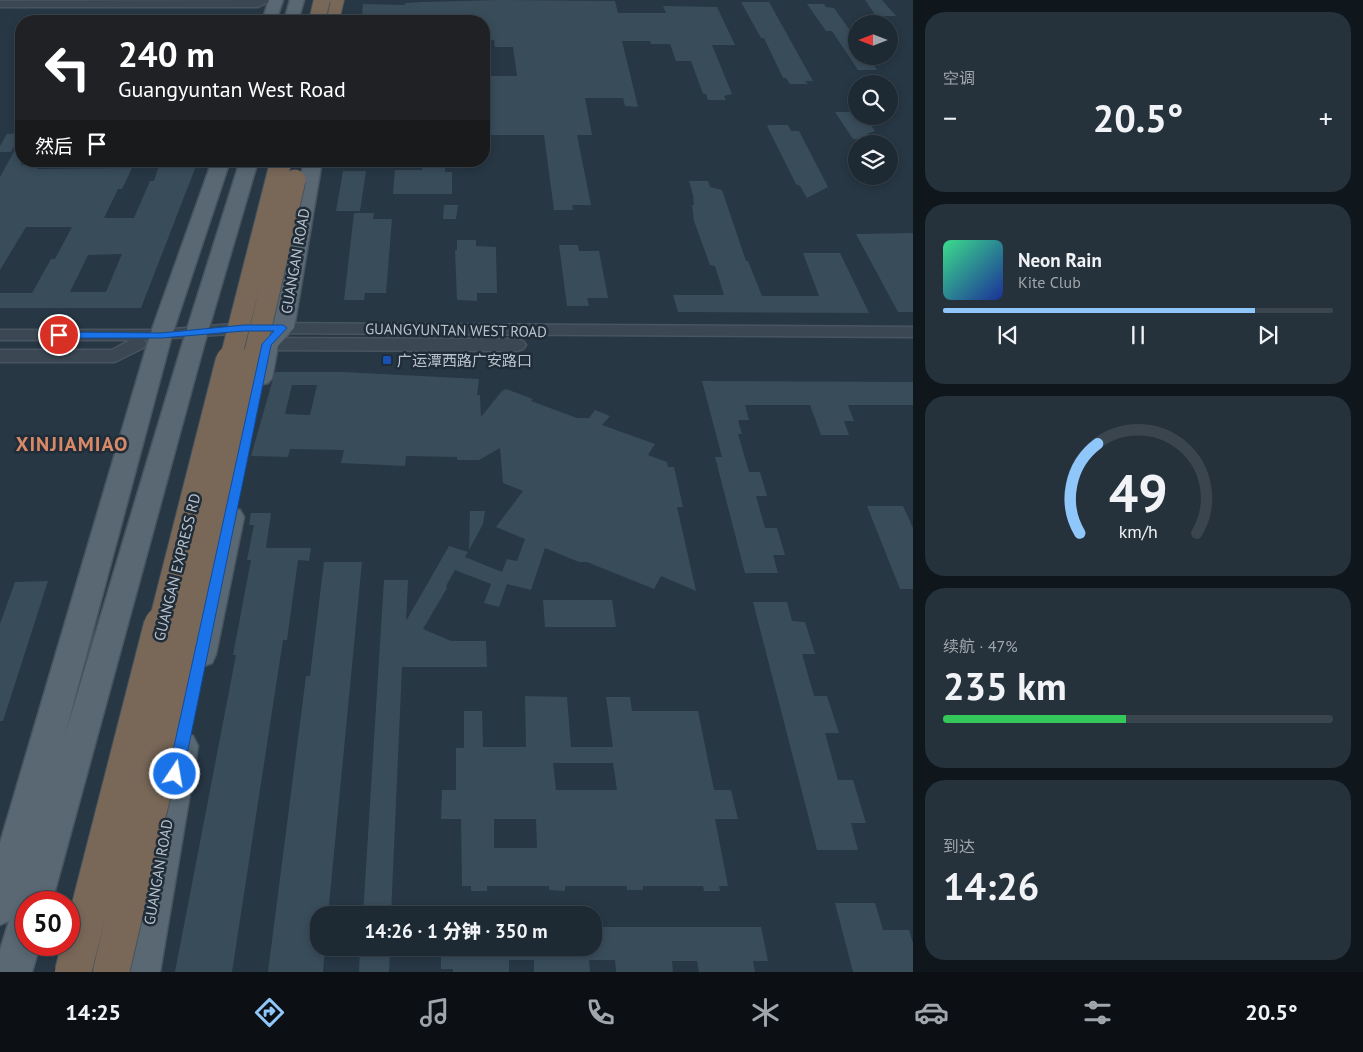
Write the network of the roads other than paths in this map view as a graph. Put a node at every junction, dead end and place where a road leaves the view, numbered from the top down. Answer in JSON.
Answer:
{"nodes":[{"id":1,"x":149,"y":0,"type":"edge"},
{"id":2,"x":268,"y":0,"type":"edge"},
{"id":3,"x":276,"y":0,"type":"edge"},
{"id":4,"x":298,"y":0,"type":"edge"},
{"id":5,"x":317,"y":0,"type":"edge"},
{"id":6,"x":322,"y":0,"type":"edge"},
{"id":7,"x":337,"y":0,"type":"edge"},
{"id":8,"x":342,"y":0,"type":"edge"},
{"id":9,"x":0,"y":4,"type":"edge"},
{"id":10,"x":133,"y":4,"type":"junction"},
{"id":11,"x":271,"y":15,"type":"edge"},
{"id":12,"x":293,"y":15,"type":"edge"},
{"id":13,"x":314,"y":15,"type":"edge"},
{"id":14,"x":318,"y":15,"type":"edge"},
{"id":15,"x":333,"y":15,"type":"edge"},
{"id":16,"x":339,"y":15,"type":"edge"},
{"id":17,"x":219,"y":167,"type":"edge"},
{"id":18,"x":246,"y":167,"type":"edge"},
{"id":19,"x":279,"y":167,"type":"edge"},
{"id":20,"x":280,"y":167,"type":"edge"},
{"id":21,"x":299,"y":167,"type":"edge"},
{"id":22,"x":311,"y":167,"type":"edge"},
{"id":23,"x":0,"y":328,"type":"edge"},
{"id":24,"x":913,"y":332,"type":"edge"},
{"id":25,"x":0,"y":335,"type":"edge"},
{"id":26,"x":258,"y":336,"type":"junction"},
{"id":27,"x":194,"y":339,"type":"junction"},
{"id":28,"x":148,"y":340,"type":"junction"},
{"id":29,"x":0,"y":345,"type":"edge"},
{"id":30,"x":913,"y":345,"type":"edge"},
{"id":31,"x":0,"y":356,"type":"edge"},
{"id":32,"x":36,"y":891,"type":"edge"},
{"id":33,"x":0,"y":906,"type":"edge"},
{"id":34,"x":17,"y":956,"type":"edge"},
{"id":35,"x":13,"y":972,"type":"edge"},
{"id":36,"x":73,"y":972,"type":"edge"},
{"id":37,"x":112,"y":972,"type":"edge"},
{"id":38,"x":141,"y":972,"type":"edge"}],
"edges":[{"from":1,"to":10,"type":"street"},
{"from":2,"to":10,"type":"street"},
{"from":3,"to":11,"type":"main road"},
{"from":4,"to":12,"type":"main road"},
{"from":5,"to":13,"type":"main road"},
{"from":6,"to":14,"type":"highway","bridge":true},
{"from":7,"to":15,"type":"highway"},
{"from":8,"to":16,"type":"main road"},
{"from":9,"to":10,"type":"street"},
{"from":17,"to":28,"type":"main road"},
{"from":18,"to":27,"type":"main road"},
{"from":19,"to":36,"type":"highway","name":"GUANGAN EXPRESS RD","bridge":true},
{"from":20,"to":26,"type":"main road"},
{"from":21,"to":37,"type":"highway","name":"GUANGAN EXPRESS RD","bridge":true},
{"from":22,"to":26,"type":"main road","name":"GUANGAN ROAD"},
{"from":23,"to":28,"type":"street"},
{"from":24,"to":26,"type":"street","name":"GUANGYUNTAN WEST ROAD"},
{"from":25,"to":28,"type":"street","name":"GUANGYUNTAN WEST ROAD"},
{"from":26,"to":27,"type":"street","name":"GUANGYUNTAN WEST ROAD"},
{"from":26,"to":30,"type":"street","name":"GUANGYUNTAN WEST ROAD"},
{"from":26,"to":37,"type":"main road"},
{"from":26,"to":38,"type":"main road","name":"GUANGAN ROAD"},
{"from":27,"to":28,"type":"street","name":"GUANGYUNTAN WEST ROAD"},
{"from":27,"to":32,"type":"main road"},
{"from":28,"to":29,"type":"street","name":"GUANGYUNTAN WEST ROAD"},
{"from":28,"to":31,"type":"street"},
{"from":28,"to":33,"type":"main road"},
{"from":34,"to":35,"type":"main road"}]}
